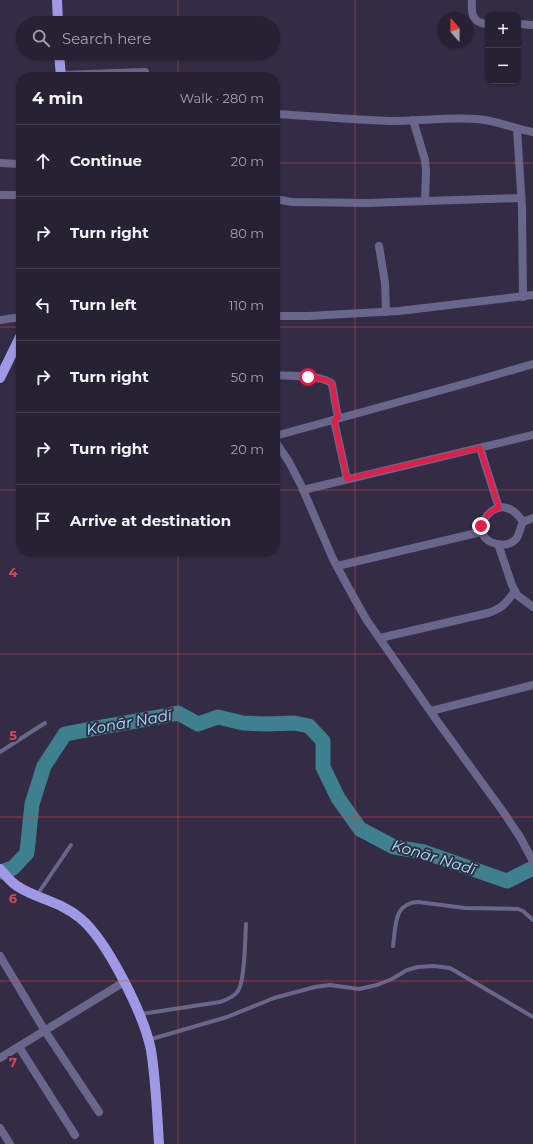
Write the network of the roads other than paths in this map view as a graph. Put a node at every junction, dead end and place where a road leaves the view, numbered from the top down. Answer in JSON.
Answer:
{"nodes":[{"id":1,"x":57,"y":0,"type":"edge"},
{"id":2,"x":472,"y":0,"type":"edge"},
{"id":3,"x":58,"y":16,"type":"edge"},
{"id":4,"x":485,"y":24,"type":"edge"},
{"id":5,"x":521,"y":24,"type":"edge"},
{"id":6,"x":533,"y":25,"type":"edge"},
{"id":7,"x":60,"y":60,"type":"edge"},
{"id":8,"x":61,"y":72,"type":"edge"},
{"id":9,"x":280,"y":114,"type":"edge"},
{"id":10,"x":413,"y":120,"type":"junction"},
{"id":11,"x":517,"y":129,"type":"junction"},
{"id":12,"x":533,"y":132,"type":"edge"},
{"id":13,"x":0,"y":163,"type":"edge"},
{"id":14,"x":16,"y":164,"type":"edge"},
{"id":15,"x":0,"y":195,"type":"edge"},
{"id":16,"x":16,"y":195,"type":"edge"},
{"id":17,"x":521,"y":198,"type":"junction"},
{"id":18,"x":280,"y":200,"type":"edge"},
{"id":19,"x":425,"y":201,"type":"junction"},
{"id":20,"x":379,"y":246,"type":"dead end"},
{"id":21,"x":533,"y":295,"type":"edge"},
{"id":22,"x":523,"y":297,"type":"junction"},
{"id":23,"x":386,"y":312,"type":"junction"},
{"id":24,"x":280,"y":316,"type":"edge"},
{"id":25,"x":16,"y":318,"type":"edge"},
{"id":26,"x":0,"y":320,"type":"edge"},
{"id":27,"x":16,"y":342,"type":"edge"},
{"id":28,"x":4,"y":360,"type":"edge"},
{"id":29,"x":533,"y":364,"type":"edge"},
{"id":30,"x":280,"y":375,"type":"edge"},
{"id":31,"x":0,"y":378,"type":"edge"},
{"id":32,"x":336,"y":419,"type":"junction"},
{"id":33,"x":280,"y":435,"type":"edge"},
{"id":34,"x":533,"y":435,"type":"edge"},
{"id":35,"x":280,"y":448,"type":"edge"},
{"id":36,"x":480,"y":448,"type":"junction"},
{"id":37,"x":347,"y":479,"type":"junction"},
{"id":38,"x":303,"y":490,"type":"junction"},
{"id":39,"x":499,"y":508,"type":"junction"},
{"id":40,"x":533,"y":518,"type":"edge"},
{"id":41,"x":523,"y":522,"type":"junction"},
{"id":42,"x":481,"y":532,"type":"junction"},
{"id":43,"x":498,"y":544,"type":"junction"},
{"id":44,"x":337,"y":566,"type":"junction"},
{"id":45,"x":515,"y":591,"type":"junction"},
{"id":46,"x":532,"y":606,"type":"edge"},
{"id":47,"x":380,"y":638,"type":"junction"},
{"id":48,"x":533,"y":685,"type":"edge"},
{"id":49,"x":431,"y":712,"type":"junction"},
{"id":50,"x":45,"y":723,"type":"dead end"},
{"id":51,"x":0,"y":752,"type":"edge"},
{"id":52,"x":70,"y":845,"type":"dead end"},
{"id":53,"x":532,"y":859,"type":"edge"},
{"id":54,"x":0,"y":869,"type":"edge"},
{"id":55,"x":37,"y":896,"type":"junction"},
{"id":56,"x":533,"y":920,"type":"edge"},
{"id":57,"x":246,"y":924,"type":"dead end"},
{"id":58,"x":393,"y":946,"type":"dead end"},
{"id":59,"x":0,"y":956,"type":"edge"},
{"id":60,"x":124,"y":982,"type":"junction"},
{"id":61,"x":138,"y":1014,"type":"junction"},
{"id":62,"x":533,"y":1017,"type":"edge"},
{"id":63,"x":45,"y":1030,"type":"junction"},
{"id":64,"x":147,"y":1040,"type":"junction"},
{"id":65,"x":18,"y":1047,"type":"junction"},
{"id":66,"x":0,"y":1058,"type":"edge"},
{"id":67,"x":99,"y":1112,"type":"dead end"},
{"id":68,"x":0,"y":1128,"type":"edge"},
{"id":69,"x":75,"y":1135,"type":"dead end"},
{"id":70,"x":10,"y":1144,"type":"edge"},
{"id":71,"x":159,"y":1144,"type":"edge"}],
"edges":[{"from":1,"to":3,"type":"main road"},
{"from":2,"to":4,"type":"street"},
{"from":5,"to":6,"type":"street"},
{"from":7,"to":8,"type":"main road"},
{"from":9,"to":10,"type":"street"},
{"from":10,"to":11,"type":"street"},
{"from":10,"to":19,"type":"street"},
{"from":11,"to":12,"type":"street"},
{"from":11,"to":17,"type":"street"},
{"from":13,"to":14,"type":"street"},
{"from":15,"to":16,"type":"street"},
{"from":17,"to":19,"type":"street"},
{"from":17,"to":22,"type":"street"},
{"from":18,"to":19,"type":"street"},
{"from":20,"to":23,"type":"street"},
{"from":21,"to":22,"type":"street"},
{"from":22,"to":23,"type":"street"},
{"from":23,"to":24,"type":"street"},
{"from":25,"to":26,"type":"street"},
{"from":27,"to":28,"type":"main road"},
{"from":28,"to":31,"type":"main road"},
{"from":29,"to":32,"type":"street"},
{"from":30,"to":32,"type":"street"},
{"from":32,"to":33,"type":"street"},
{"from":32,"to":37,"type":"street"},
{"from":34,"to":36,"type":"street"},
{"from":35,"to":38,"type":"street"},
{"from":36,"to":37,"type":"street"},
{"from":36,"to":39,"type":"street"},
{"from":37,"to":38,"type":"street"},
{"from":38,"to":44,"type":"street"},
{"from":39,"to":41,"type":"street"},
{"from":39,"to":42,"type":"street"},
{"from":40,"to":41,"type":"street"},
{"from":41,"to":43,"type":"street"},
{"from":42,"to":43,"type":"street"},
{"from":42,"to":44,"type":"street"},
{"from":43,"to":45,"type":"street"},
{"from":44,"to":47,"type":"street"},
{"from":45,"to":46,"type":"street"},
{"from":45,"to":47,"type":"street"},
{"from":47,"to":49,"type":"street"},
{"from":48,"to":49,"type":"street"},
{"from":49,"to":53,"type":"street"},
{"from":50,"to":51,"type":"lane"},
{"from":52,"to":55,"type":"lane"},
{"from":54,"to":55,"type":"main road"},
{"from":55,"to":60,"type":"main road"},
{"from":56,"to":58,"type":"lane"},
{"from":57,"to":61,"type":"lane"},
{"from":59,"to":63,"type":"street"},
{"from":60,"to":61,"type":"main road"},
{"from":60,"to":63,"type":"street"},
{"from":61,"to":64,"type":"main road"},
{"from":62,"to":64,"type":"lane"},
{"from":63,"to":65,"type":"street"},
{"from":63,"to":67,"type":"street"},
{"from":64,"to":71,"type":"main road"},
{"from":65,"to":66,"type":"street"},
{"from":65,"to":69,"type":"street"},
{"from":68,"to":70,"type":"street"}]}
